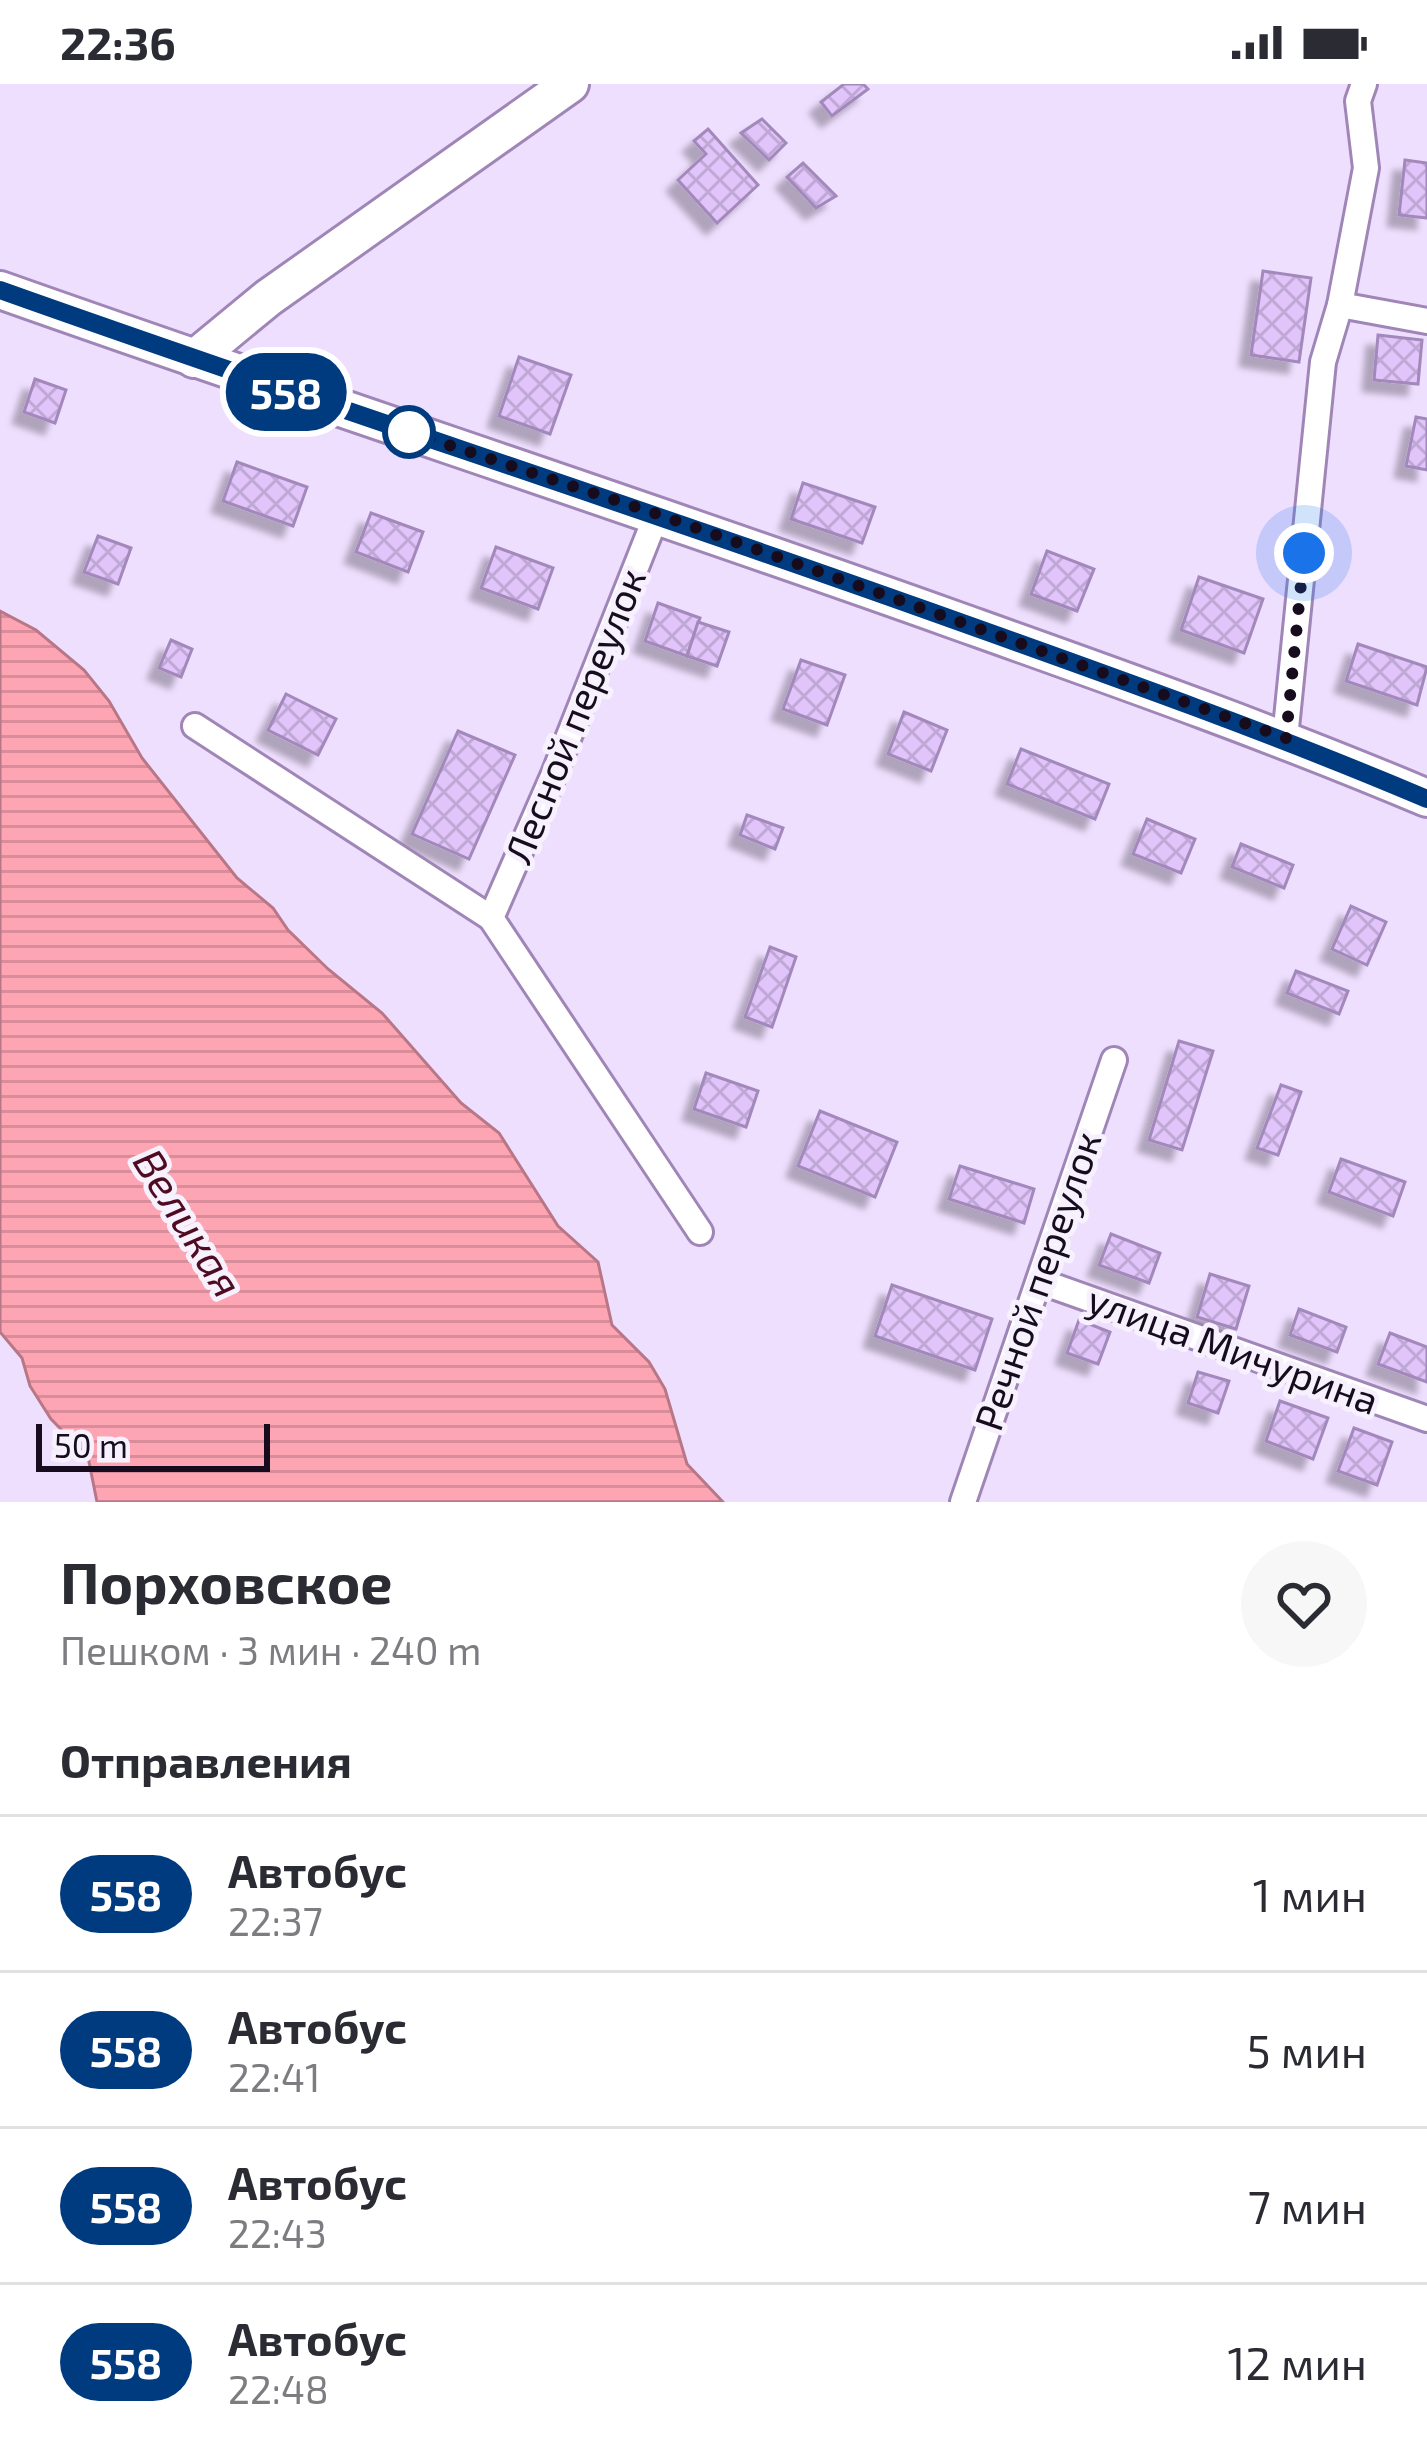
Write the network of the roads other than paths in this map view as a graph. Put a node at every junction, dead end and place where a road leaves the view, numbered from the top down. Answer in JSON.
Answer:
{"nodes":[{"id":1,"x":570,"y":84,"type":"edge"},
{"id":2,"x":1364,"y":84,"type":"edge"},
{"id":3,"x":0,"y":290,"type":"edge"},
{"id":4,"x":1340,"y":305,"type":"junction"},
{"id":5,"x":1427,"y":321,"type":"edge"},
{"id":6,"x":194,"y":359,"type":"junction"},
{"id":7,"x":657,"y":514,"type":"junction"},
{"id":8,"x":195,"y":726,"type":"dead end"},
{"id":9,"x":1286,"y":738,"type":"junction"},
{"id":10,"x":1427,"y":798,"type":"edge"},
{"id":11,"x":490,"y":918,"type":"junction"},
{"id":12,"x":1114,"y":1060,"type":"dead end"},
{"id":13,"x":700,"y":1232,"type":"dead end"},
{"id":14,"x":1039,"y":1281,"type":"junction"},
{"id":15,"x":1427,"y":1419,"type":"edge"},
{"id":16,"x":963,"y":1502,"type":"edge"}],
"edges":[{"from":1,"to":6,"type":"main road"},
{"from":2,"to":4,"type":"street"},
{"from":3,"to":6,"type":"main road"},
{"from":4,"to":5,"type":"street"},
{"from":4,"to":9,"type":"street"},
{"from":6,"to":7,"type":"main road"},
{"from":7,"to":9,"type":"main road"},
{"from":7,"to":11,"type":"street","name":"Лесной переулок"},
{"from":8,"to":11,"type":"street","name":"Лесной переулок"},
{"from":9,"to":10,"type":"main road"},
{"from":11,"to":13,"type":"street","name":"Лесной переулок"},
{"from":12,"to":14,"type":"street","name":"Речной переулок"},
{"from":14,"to":15,"type":"street","name":"улица Мичурина"},
{"from":14,"to":16,"type":"street","name":"Речной переулок"}]}
